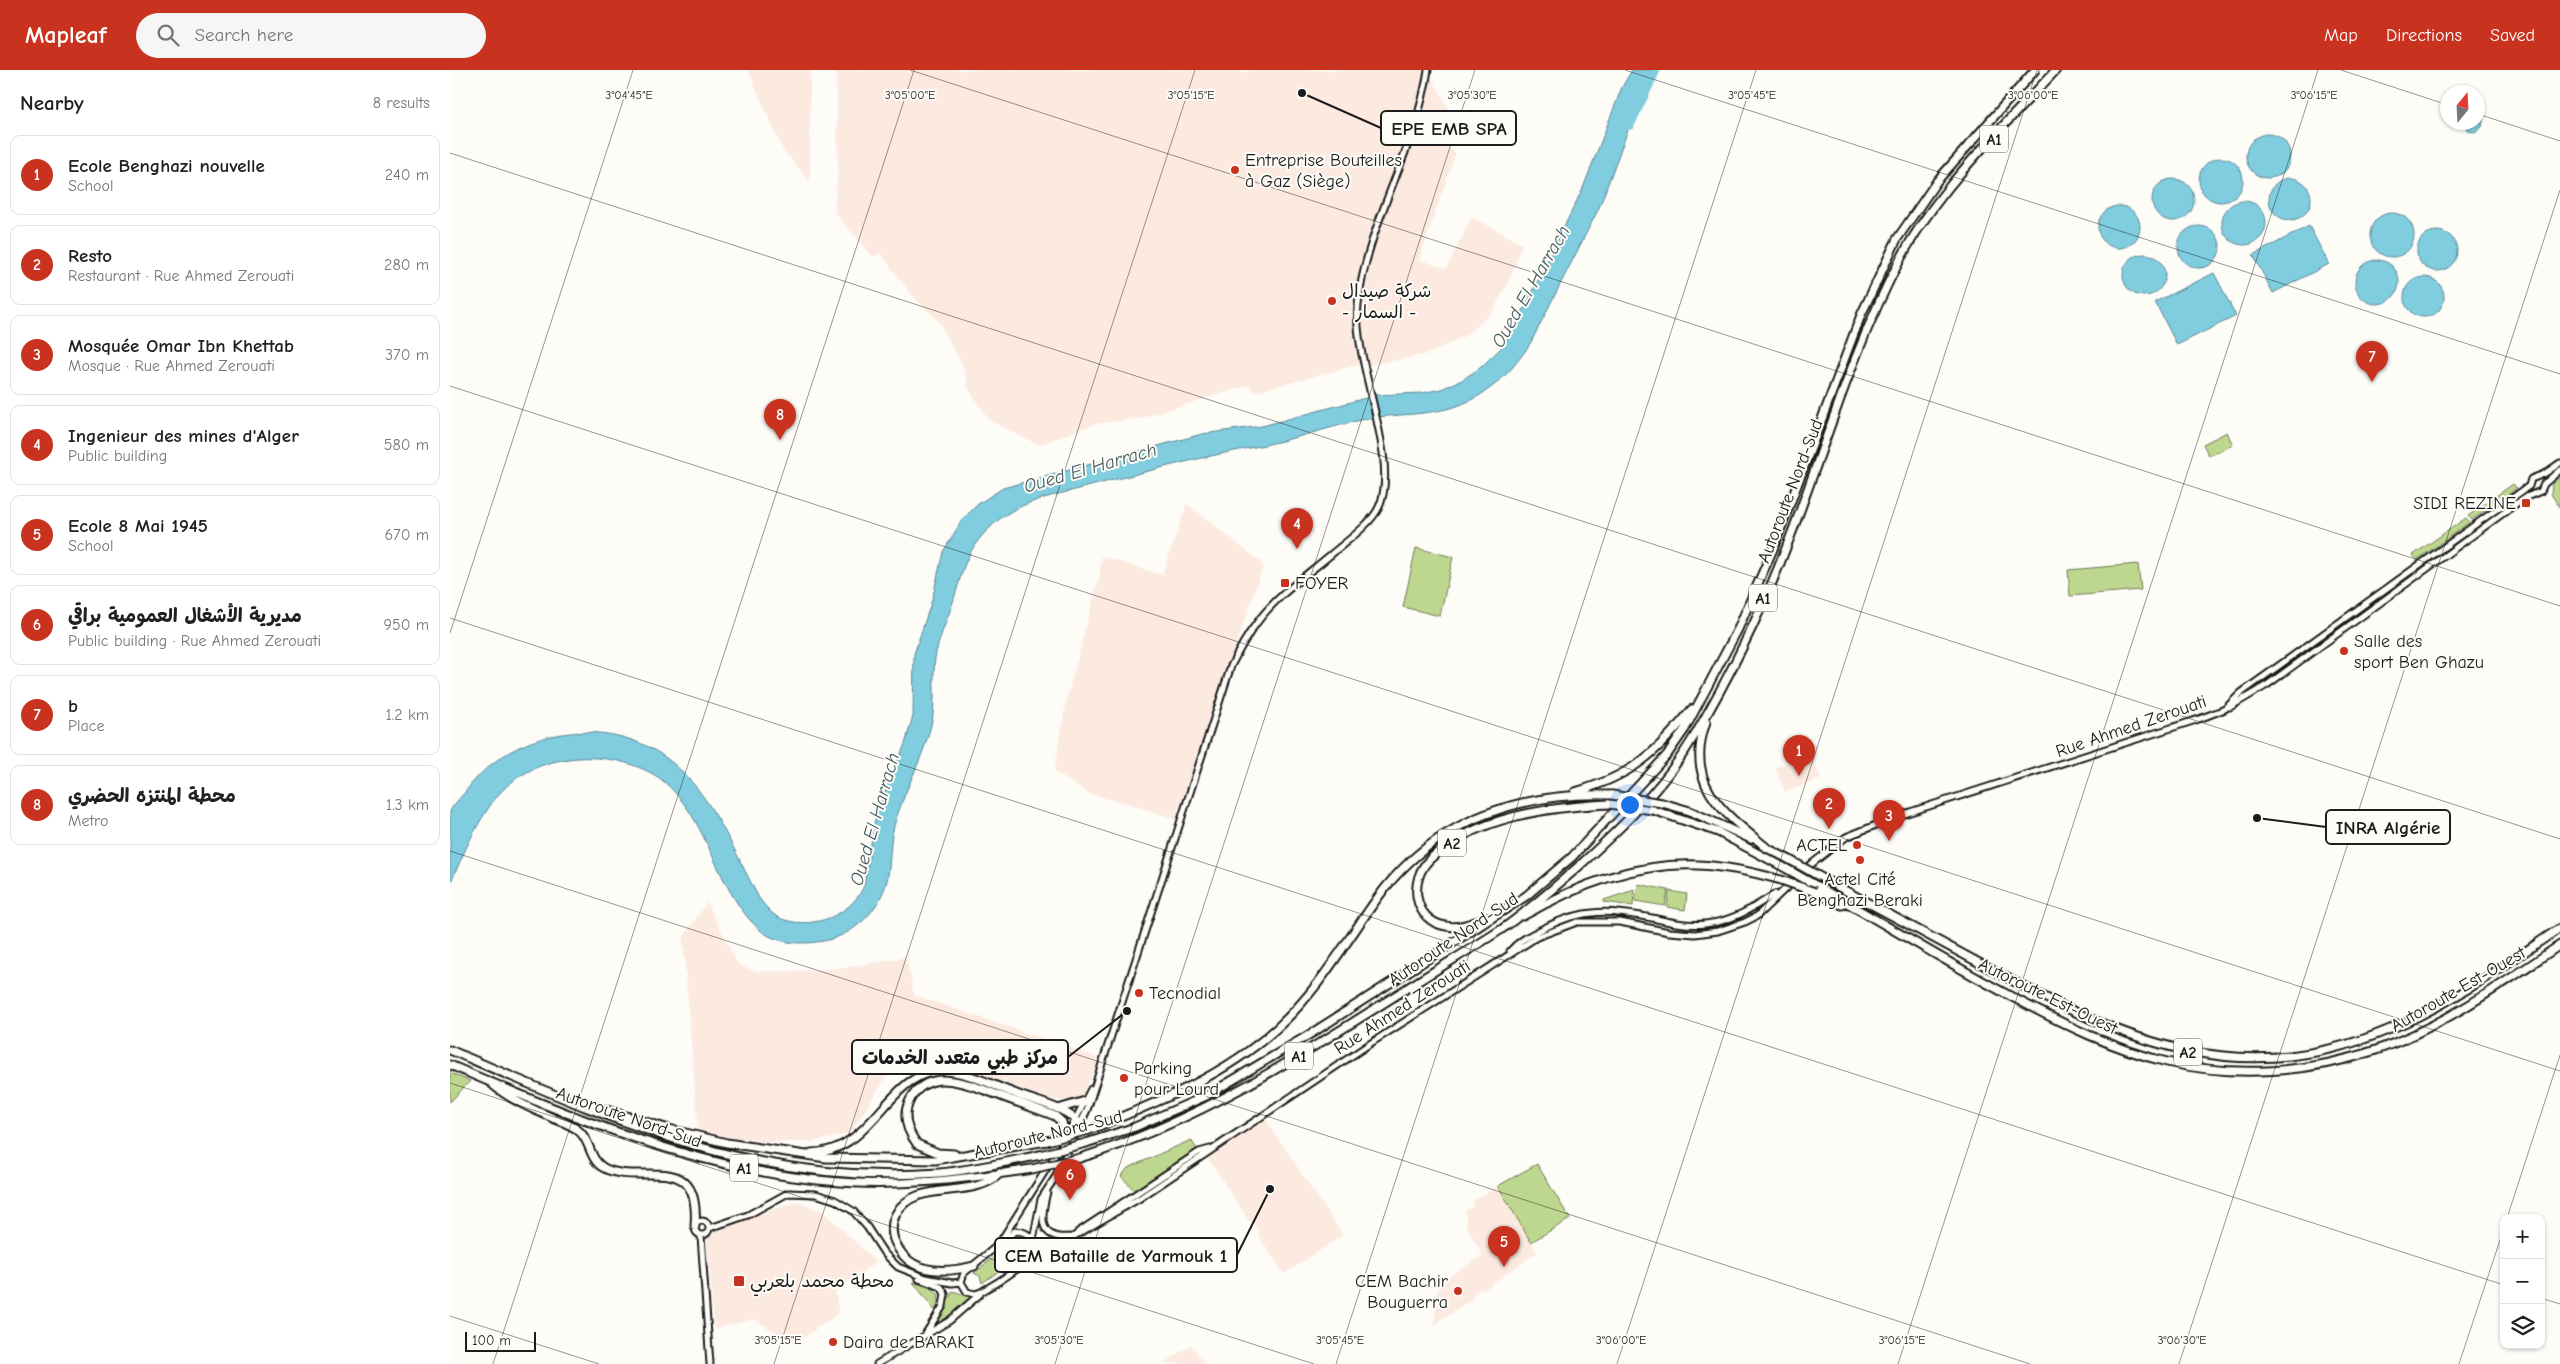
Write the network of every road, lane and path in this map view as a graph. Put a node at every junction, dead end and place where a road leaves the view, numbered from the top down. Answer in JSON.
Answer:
{"nodes":[{"id":1,"x":1428,"y":70,"type":"edge"},
{"id":2,"x":2035,"y":70,"type":"edge"},
{"id":3,"x":2056,"y":70,"type":"edge"},
{"id":4,"x":2560,"y":463,"type":"edge"},
{"id":5,"x":2560,"y":470,"type":"edge"},
{"id":6,"x":2538,"y":477,"type":"junction"},
{"id":7,"x":2544,"y":484,"type":"junction"},
{"id":8,"x":2529,"y":486,"type":"junction"},
{"id":9,"x":2535,"y":492,"type":"junction"},
{"id":10,"x":1705,"y":693,"type":"junction"},
{"id":11,"x":1712,"y":704,"type":"junction"},
{"id":12,"x":2225,"y":709,"type":"junction"},
{"id":13,"x":1564,"y":795,"type":"junction"},
{"id":14,"x":1766,"y":847,"type":"junction"},
{"id":15,"x":1784,"y":889,"type":"junction"},
{"id":16,"x":1494,"y":916,"type":"junction"},
{"id":17,"x":1880,"y":924,"type":"junction"},
{"id":18,"x":1504,"y":928,"type":"junction"},
{"id":19,"x":2560,"y":928,"type":"edge"},
{"id":20,"x":2560,"y":945,"type":"edge"},
{"id":21,"x":1506,"y":956,"type":"junction"},
{"id":22,"x":450,"y":1050,"type":"edge"},
{"id":23,"x":450,"y":1065,"type":"edge"},
{"id":24,"x":1098,"y":1078,"type":"junction"},
{"id":25,"x":488,"y":1080,"type":"junction"},
{"id":26,"x":556,"y":1096,"type":"junction"},
{"id":27,"x":1085,"y":1101,"type":"junction"},
{"id":28,"x":1058,"y":1110,"type":"junction"},
{"id":29,"x":1076,"y":1118,"type":"junction"},
{"id":30,"x":1081,"y":1125,"type":"junction"},
{"id":31,"x":1066,"y":1138,"type":"junction"},
{"id":32,"x":1213,"y":1149,"type":"junction"},
{"id":33,"x":786,"y":1153,"type":"junction"},
{"id":34,"x":969,"y":1156,"type":"junction"},
{"id":35,"x":1000,"y":1174,"type":"junction"},
{"id":36,"x":1048,"y":1188,"type":"junction"},
{"id":37,"x":695,"y":1226,"type":"junction"},
{"id":38,"x":710,"y":1228,"type":"junction"},
{"id":39,"x":701,"y":1236,"type":"junction"},
{"id":40,"x":1069,"y":1237,"type":"junction"},
{"id":41,"x":1034,"y":1243,"type":"junction"},
{"id":42,"x":999,"y":1244,"type":"junction"},
{"id":43,"x":974,"y":1266,"type":"junction"},
{"id":44,"x":898,"y":1267,"type":"junction"},
{"id":45,"x":1012,"y":1272,"type":"junction"},
{"id":46,"x":962,"y":1282,"type":"junction"},
{"id":47,"x":981,"y":1292,"type":"junction"},
{"id":48,"x":924,"y":1335,"type":"junction"},
{"id":49,"x":710,"y":1364,"type":"edge"},
{"id":50,"x":877,"y":1364,"type":"edge"}],
"edges":[{"from":1,"to":24,"type":"main road"},
{"from":2,"to":10,"type":"highway","name":"Autoroute Nord-Sud","number":"A1"},
{"from":3,"to":11,"type":"highway","name":"Autoroute Nord-Sud","number":"A1"},
{"from":4,"to":6,"type":"main road"},
{"from":5,"to":7,"type":"main road"},
{"from":6,"to":7,"type":"main road"},
{"from":6,"to":8,"type":"main road"},
{"from":7,"to":9,"type":"main road"},
{"from":8,"to":9,"type":"main road"},
{"from":8,"to":12,"type":"main road","name":"Rue Ahmed Zerouati"},
{"from":9,"to":12,"type":"main road"},
{"from":10,"to":13,"type":"highway"},
{"from":10,"to":16,"type":"highway","name":"Autoroute Nord-Sud","number":"A1"},
{"from":11,"to":14,"type":"highway"},
{"from":11,"to":18,"type":"highway","name":"Autoroute Nord-Sud","number":"A1"},
{"from":12,"to":15,"type":"main road","name":"Rue Ahmed Zerouati"},
{"from":13,"to":14,"type":"highway","bridge":true},
{"from":13,"to":34,"type":"highway","bridge":true},
{"from":14,"to":19,"type":"highway","name":"Autoroute Est-Ouest","number":"A2","bridge":true},
{"from":15,"to":21,"type":"main road","name":"Rue Ahmed Zerouati"},
{"from":15,"to":21,"type":"main road","name":"Rue Ahmed Zerouati"},
{"from":16,"to":17,"type":"highway","name":"Autoroute Est-Ouest","number":"A2","bridge":true},
{"from":16,"to":26,"type":"highway","name":"Autoroute Nord-Sud","number":"A1","bridge":true},
{"from":17,"to":18,"type":"highway","number":"A2","bridge":true},
{"from":17,"to":20,"type":"highway","name":"Autoroute Est-Ouest","number":"A2"},
{"from":18,"to":35,"type":"highway","name":"Autoroute Nord-Sud","number":"A1","bridge":true},
{"from":21,"to":32,"type":"main road","name":"Rue Ahmed Zerouati"},
{"from":22,"to":26,"type":"highway","name":"Autoroute Nord-Sud","number":"A1"},
{"from":23,"to":25,"type":"highway","name":"Autoroute Nord-Sud","number":"A1"},
{"from":24,"to":27,"type":"main road"},
{"from":24,"to":30,"type":"main road"},
{"from":25,"to":35,"type":"highway","name":"Autoroute Nord-Sud","number":"A1"},
{"from":25,"to":37,"type":"highway"},
{"from":26,"to":33,"type":"highway"},
{"from":27,"to":28,"type":"highway"},
{"from":27,"to":29,"type":"main road"},
{"from":28,"to":29,"type":"highway"},
{"from":28,"to":33,"type":"highway"},
{"from":29,"to":30,"type":"highway"},
{"from":29,"to":31,"type":"main road"},
{"from":30,"to":36,"type":"main road"},
{"from":31,"to":34,"type":"highway"},
{"from":31,"to":42,"type":"main road"},
{"from":32,"to":40,"type":"main road","name":"Rue Ahmed Zerouati"},
{"from":32,"to":45,"type":"main road","name":"Rue Ahmed Zerouati"},
{"from":33,"to":34,"type":"highway"},
{"from":35,"to":43,"type":"highway"},
{"from":36,"to":40,"type":"main road"},
{"from":36,"to":41,"type":"main road"},
{"from":37,"to":38,"type":"main road"},
{"from":37,"to":39,"type":"main road"},
{"from":38,"to":39,"type":"main road"},
{"from":38,"to":44,"type":"main road"},
{"from":39,"to":49,"type":"main road"},
{"from":40,"to":41,"type":"main road","name":"Rue Ahmed Zerouati"},
{"from":41,"to":42,"type":"main road"},
{"from":41,"to":45,"type":"main road"},
{"from":42,"to":43,"type":"main road"},
{"from":43,"to":46,"type":"main road"},
{"from":44,"to":46,"type":"main road"},
{"from":44,"to":48,"type":"main road"},
{"from":45,"to":47,"type":"main road"},
{"from":46,"to":47,"type":"main road"},
{"from":47,"to":48,"type":"main road"},
{"from":48,"to":50,"type":"main road"}]}
